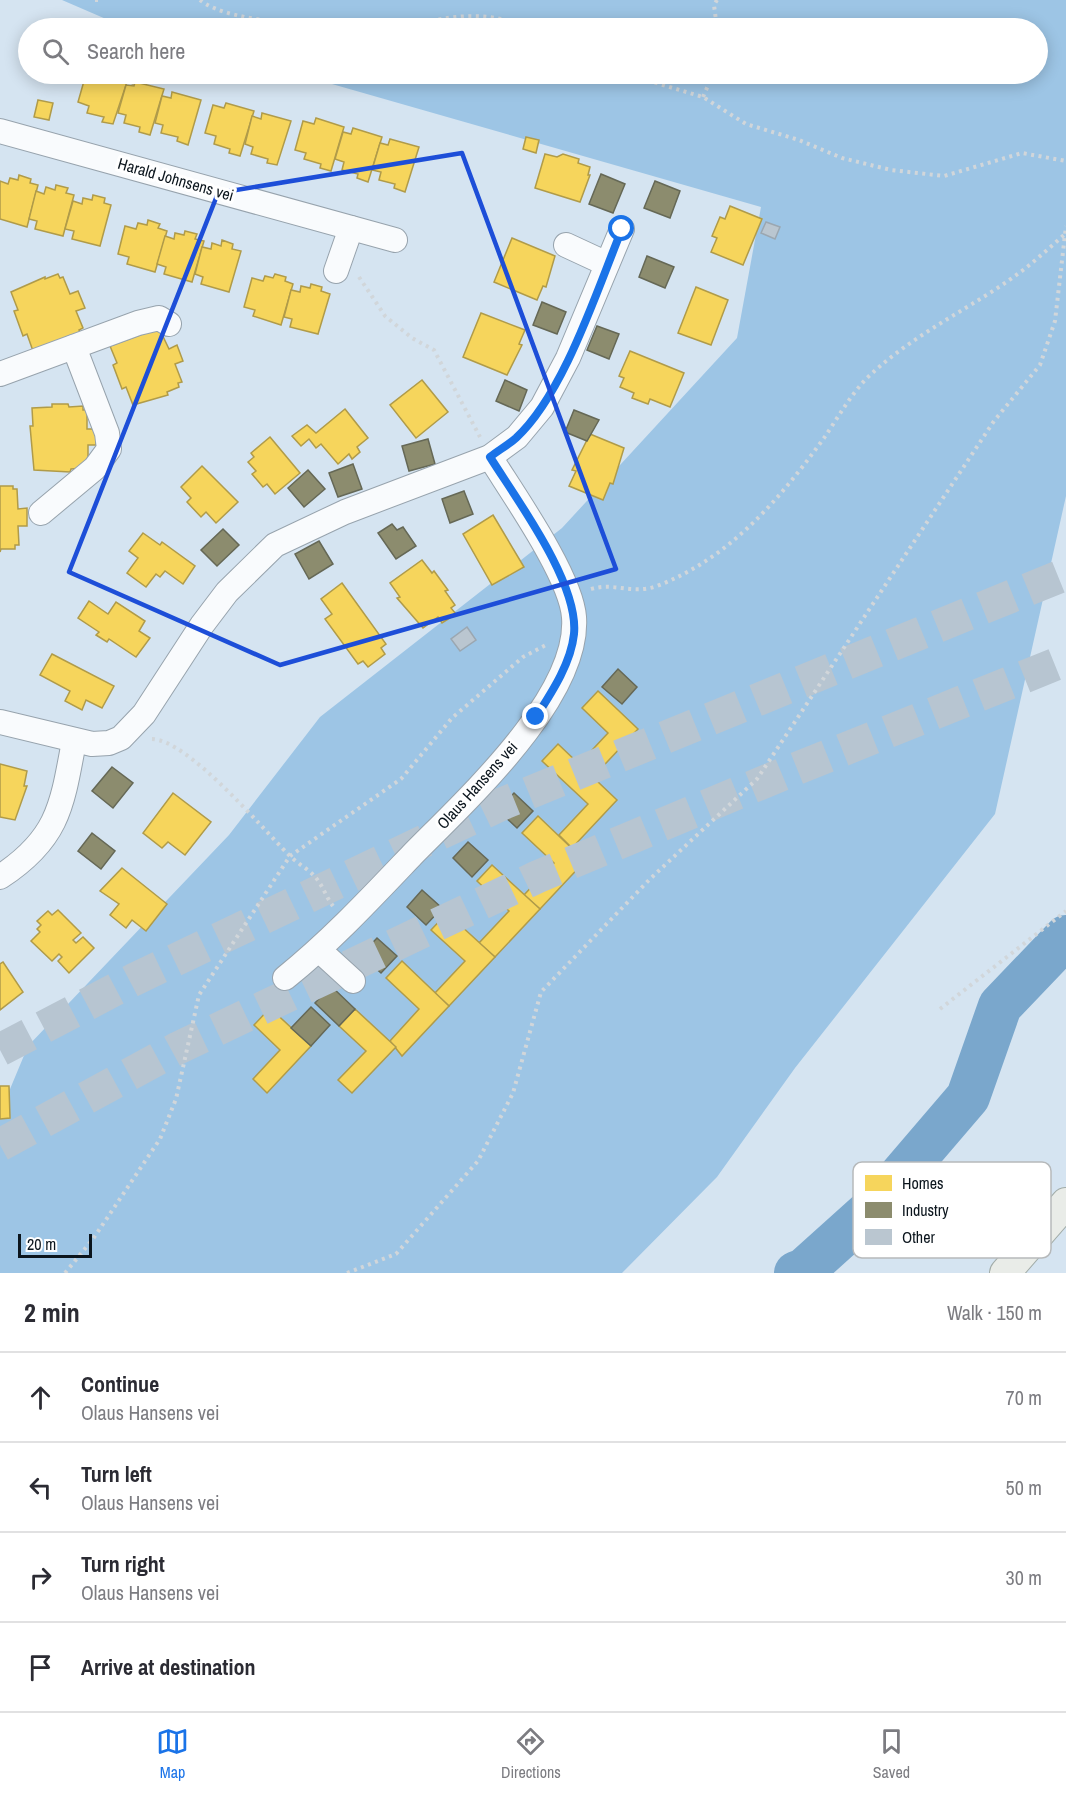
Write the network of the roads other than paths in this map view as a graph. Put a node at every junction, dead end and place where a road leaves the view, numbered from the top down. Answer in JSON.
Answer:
{"nodes":[{"id":1,"x":0,"y":131,"type":"edge"},
{"id":2,"x":351,"y":228,"type":"junction"},
{"id":3,"x":622,"y":229,"type":"dead end"},
{"id":4,"x":395,"y":240,"type":"dead end"},
{"id":5,"x":566,"y":245,"type":"dead end"},
{"id":6,"x":338,"y":263,"type":"road end"},
{"id":7,"x":608,"y":264,"type":"junction"},
{"id":8,"x":169,"y":324,"type":"dead end"},
{"id":9,"x":74,"y":347,"type":"junction"},
{"id":10,"x":0,"y":374,"type":"edge"},
{"id":11,"x":490,"y":457,"type":"junction"},
{"id":12,"x":41,"y":513,"type":"dead end"},
{"id":13,"x":0,"y":722,"type":"edge"},
{"id":14,"x":74,"y":741,"type":"junction"},
{"id":15,"x":0,"y":877,"type":"edge"},
{"id":16,"x":320,"y":950,"type":"junction"},
{"id":17,"x":285,"y":978,"type":"dead end"},
{"id":18,"x":353,"y":981,"type":"dead end"},
{"id":19,"x":1066,"y":1203,"type":"edge"},
{"id":20,"x":1051,"y":1220,"type":"edge"},
{"id":21,"x":1018,"y":1258,"type":"edge"},
{"id":22,"x":1005,"y":1273,"type":"edge"}],
"edges":[{"from":1,"to":2,"type":"street","name":"Harald Johnsens vei"},
{"from":2,"to":4,"type":"street","name":"Harald Johnsens vei"},
{"from":2,"to":6,"type":"street"},
{"from":3,"to":7,"type":"street"},
{"from":5,"to":7,"type":"street"},
{"from":7,"to":11,"type":"street"},
{"from":8,"to":9,"type":"street"},
{"from":9,"to":10,"type":"street"},
{"from":9,"to":12,"type":"street"},
{"from":11,"to":14,"type":"street"},
{"from":11,"to":16,"type":"street","name":"Olaus Hansens vei"},
{"from":13,"to":14,"type":"street"},
{"from":14,"to":15,"type":"street"},
{"from":16,"to":17,"type":"street","name":"Olaus Hansens vei"},
{"from":16,"to":18,"type":"street"},
{"from":19,"to":20,"type":"main road"},
{"from":21,"to":22,"type":"main road"}]}
